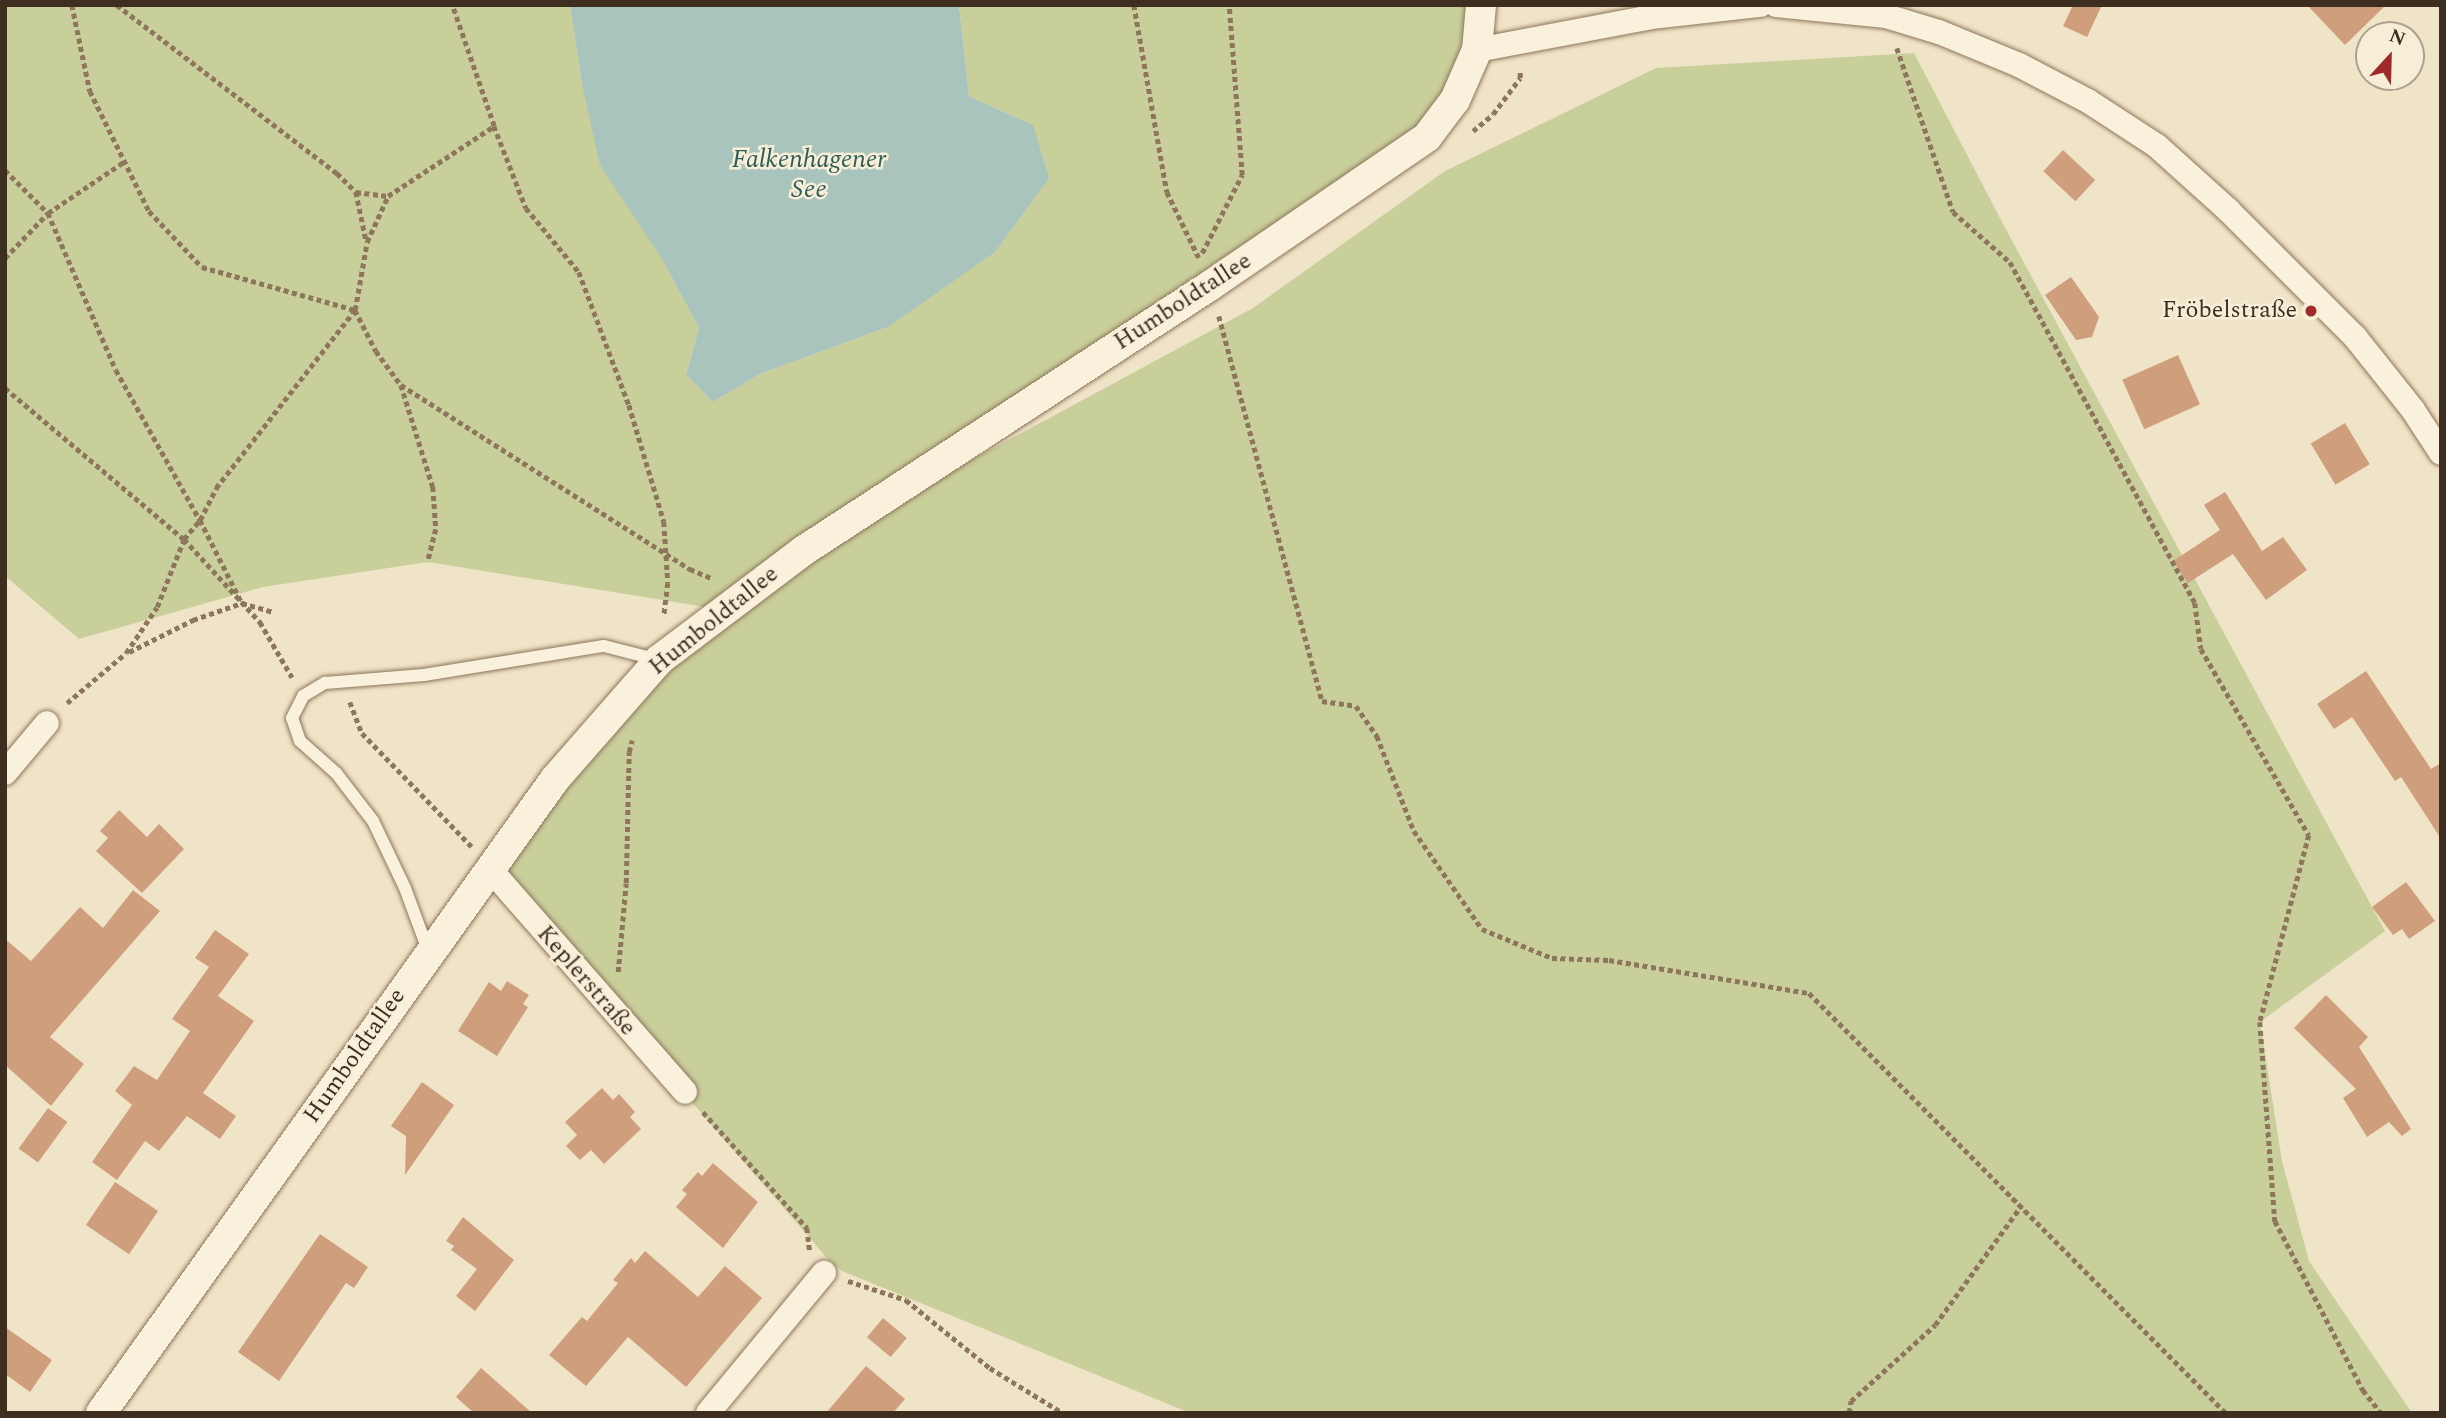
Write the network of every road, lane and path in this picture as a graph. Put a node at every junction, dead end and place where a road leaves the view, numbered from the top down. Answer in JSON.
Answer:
{"nodes":[{"id":1,"x":72,"y":5,"type":"edge"},
{"id":2,"x":117,"y":5,"type":"edge"},
{"id":3,"x":452,"y":5,"type":"edge"},
{"id":4,"x":1134,"y":5,"type":"edge"},
{"id":5,"x":1229,"y":5,"type":"edge"},
{"id":6,"x":1481,"y":5,"type":"edge"},
{"id":7,"x":1760,"y":5,"type":"edge"},
{"id":8,"x":1776,"y":5,"type":"edge"},
{"id":9,"x":1886,"y":16,"type":"junction"},
{"id":10,"x":1477,"y":50,"type":"junction"},
{"id":11,"x":494,"y":126,"type":"junction"},
{"id":12,"x":125,"y":161,"type":"junction"},
{"id":13,"x":5,"y":170,"type":"edge"},
{"id":14,"x":356,"y":191,"type":"junction"},
{"id":15,"x":388,"y":196,"type":"junction"},
{"id":16,"x":48,"y":213,"type":"junction"},
{"id":17,"x":367,"y":242,"type":"junction"},
{"id":18,"x":5,"y":258,"type":"edge"},
{"id":19,"x":1205,"y":272,"type":"junction"},
{"id":20,"x":355,"y":310,"type":"junction"},
{"id":21,"x":401,"y":385,"type":"junction"},
{"id":22,"x":5,"y":388,"type":"edge"},
{"id":23,"x":2441,"y":453,"type":"edge"},
{"id":24,"x":200,"y":520,"type":"junction"},
{"id":25,"x":184,"y":539,"type":"junction"},
{"id":26,"x":666,"y":553,"type":"junction"},
{"id":27,"x":428,"y":562,"type":"dead end"},
{"id":28,"x":717,"y":581,"type":"dead end"},
{"id":29,"x":242,"y":603,"type":"junction"},
{"id":30,"x":274,"y":612,"type":"dead end"},
{"id":31,"x":127,"y":653,"type":"junction"},
{"id":32,"x":659,"y":660,"type":"junction"},
{"id":33,"x":343,"y":682,"type":"junction"},
{"id":34,"x":303,"y":696,"type":"junction"},
{"id":35,"x":47,"y":723,"type":"joint"},
{"id":36,"x":633,"y":739,"type":"dead end"},
{"id":37,"x":5,"y":773,"type":"edge"},
{"id":38,"x":490,"y":869,"type":"junction"},
{"id":39,"x":429,"y":953,"type":"junction"},
{"id":40,"x":614,"y":1015,"type":"junction"},
{"id":41,"x":685,"y":1092,"type":"joint"},
{"id":42,"x":2021,"y":1206,"type":"junction"},
{"id":43,"x":824,"y":1273,"type":"junction"},
{"id":44,"x":101,"y":1413,"type":"edge"},
{"id":45,"x":708,"y":1413,"type":"edge"},
{"id":46,"x":1063,"y":1413,"type":"edge"},
{"id":47,"x":1849,"y":1413,"type":"edge"},
{"id":48,"x":2226,"y":1413,"type":"edge"},
{"id":49,"x":2381,"y":1413,"type":"edge"}],
"edges":[{"from":1,"to":12,"type":"path"},
{"from":2,"to":14,"type":"path"},
{"from":3,"to":11,"type":"path"},
{"from":4,"to":19,"type":"path"},
{"from":5,"to":19,"type":"path"},
{"from":6,"to":10,"type":"street","name":"Humboldtallee"},
{"from":7,"to":10,"type":"street"},
{"from":8,"to":9,"type":"street"},
{"from":9,"to":23,"type":"street"},
{"from":9,"to":49,"type":"path"},
{"from":10,"to":19,"type":"street","name":"Humboldtallee"},
{"from":11,"to":15,"type":"path"},
{"from":11,"to":26,"type":"path"},
{"from":12,"to":16,"type":"path"},
{"from":12,"to":20,"type":"path"},
{"from":13,"to":16,"type":"path"},
{"from":14,"to":15,"type":"path"},
{"from":14,"to":17,"type":"path"},
{"from":15,"to":17,"type":"path"},
{"from":16,"to":18,"type":"path"},
{"from":16,"to":24,"type":"path"},
{"from":17,"to":20,"type":"path"},
{"from":19,"to":32,"type":"street","name":"Humboldtallee"},
{"from":19,"to":42,"type":"path"},
{"from":20,"to":21,"type":"path"},
{"from":20,"to":24,"type":"path"},
{"from":21,"to":26,"type":"path"},
{"from":21,"to":27,"type":"path"},
{"from":22,"to":25,"type":"path"},
{"from":24,"to":25,"type":"path"},
{"from":24,"to":29,"type":"path"},
{"from":25,"to":29,"type":"path"},
{"from":25,"to":31,"type":"path"},
{"from":26,"to":28,"type":"path"},
{"from":26,"to":32,"type":"path"},
{"from":29,"to":30,"type":"path"},
{"from":29,"to":31,"type":"path"},
{"from":29,"to":34,"type":"path"},
{"from":31,"to":35,"type":"path"},
{"from":32,"to":33,"type":"lane"},
{"from":32,"to":38,"type":"street","name":"Humboldtallee"},
{"from":33,"to":34,"type":"lane"},
{"from":33,"to":38,"type":"path"},
{"from":34,"to":39,"type":"lane"},
{"from":35,"to":37,"type":"street"},
{"from":36,"to":40,"type":"path"},
{"from":38,"to":39,"type":"street","name":"Humboldtallee"},
{"from":38,"to":40,"type":"street","name":"Keplerstraße"},
{"from":39,"to":44,"type":"street","name":"Humboldtallee"},
{"from":40,"to":41,"type":"street","name":"Keplerstraße"},
{"from":41,"to":43,"type":"path"},
{"from":42,"to":47,"type":"path"},
{"from":42,"to":48,"type":"path"},
{"from":43,"to":45,"type":"street"},
{"from":43,"to":46,"type":"path"}]}
